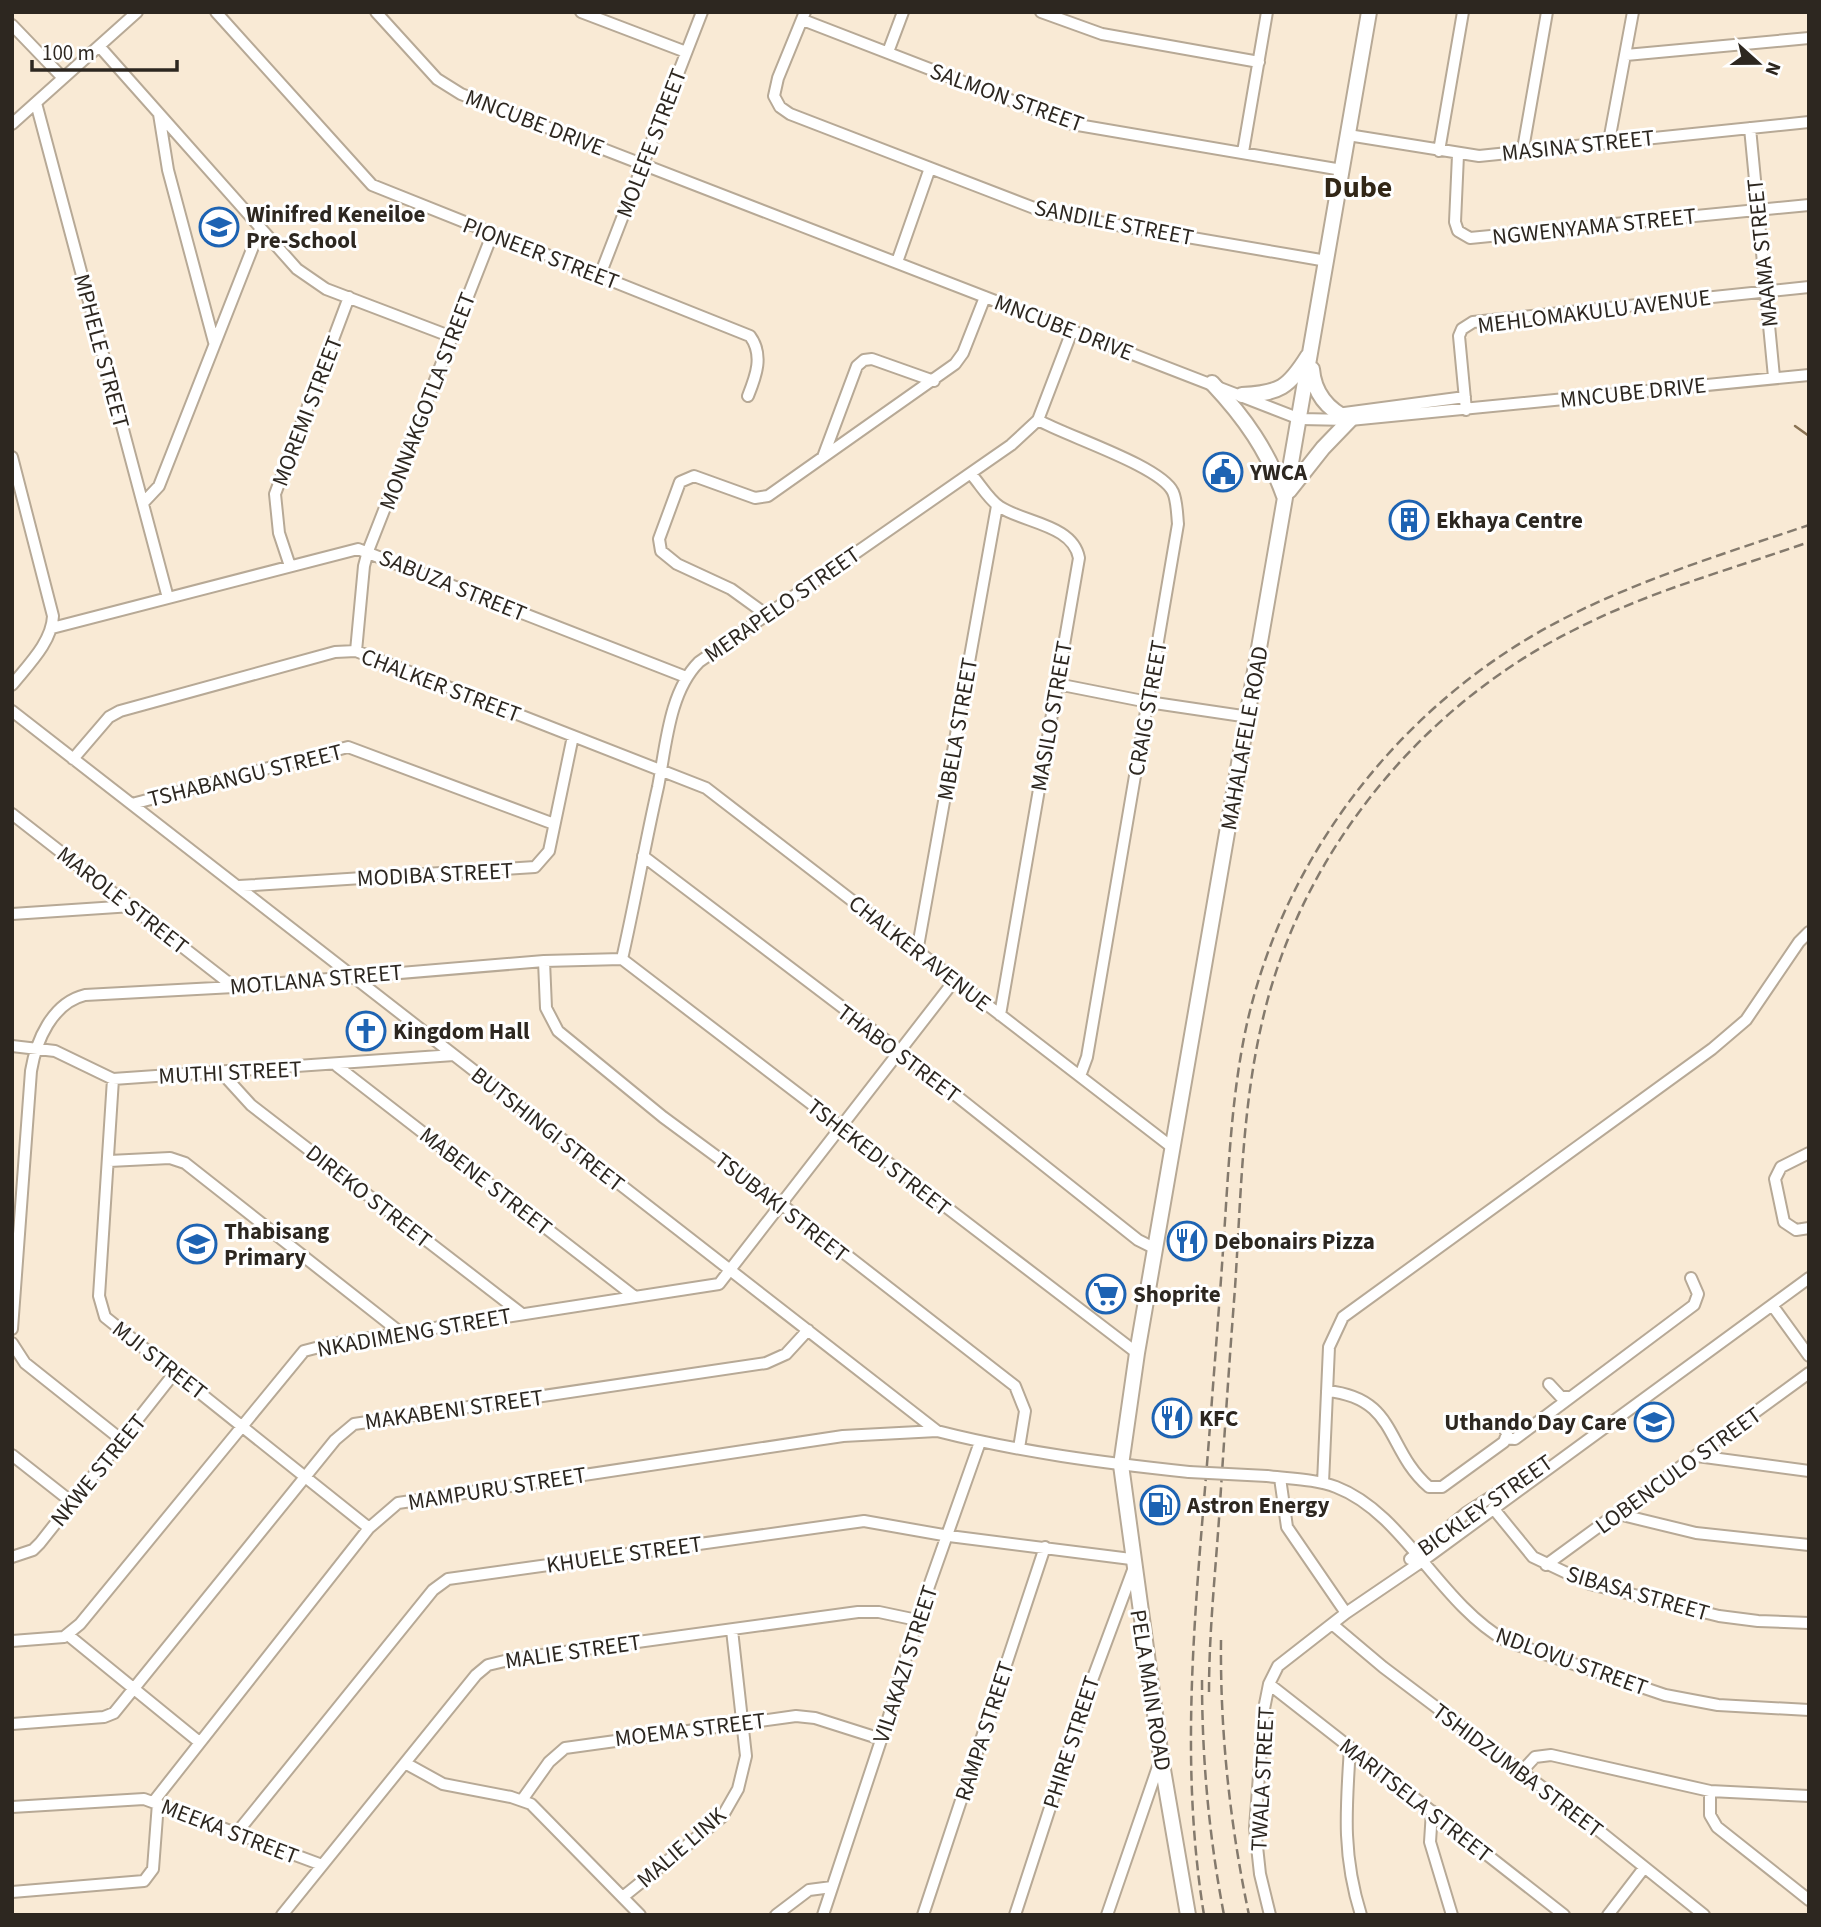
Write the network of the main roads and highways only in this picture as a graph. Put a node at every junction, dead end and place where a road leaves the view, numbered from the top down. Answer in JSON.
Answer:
{"nodes":[{"id":1,"x":1369,"y":12,"type":"edge"},
{"id":2,"x":1311,"y":350,"type":"junction"},
{"id":3,"x":1212,"y":383,"type":"road end"},
{"id":4,"x":1242,"y":395,"type":"road end"},
{"id":5,"x":1284,"y":498,"type":"junction"},
{"id":6,"x":1121,"y":1465,"type":"joint"},
{"id":7,"x":1188,"y":1915,"type":"edge"}],
"edges":[{"from":1,"to":2,"type":"main road","name":"MAHALAFELE ROAD"},
{"from":2,"to":4,"type":"main road"},
{"from":2,"to":5,"type":"main road","name":"MAHALAFELE ROAD"},
{"from":2,"to":5,"type":"main road"},
{"from":3,"to":5,"type":"main road"},
{"from":5,"to":6,"type":"main road","name":"MAHALAFELE ROAD"},
{"from":6,"to":7,"type":"main road","name":"PELA MAIN ROAD"}]}
